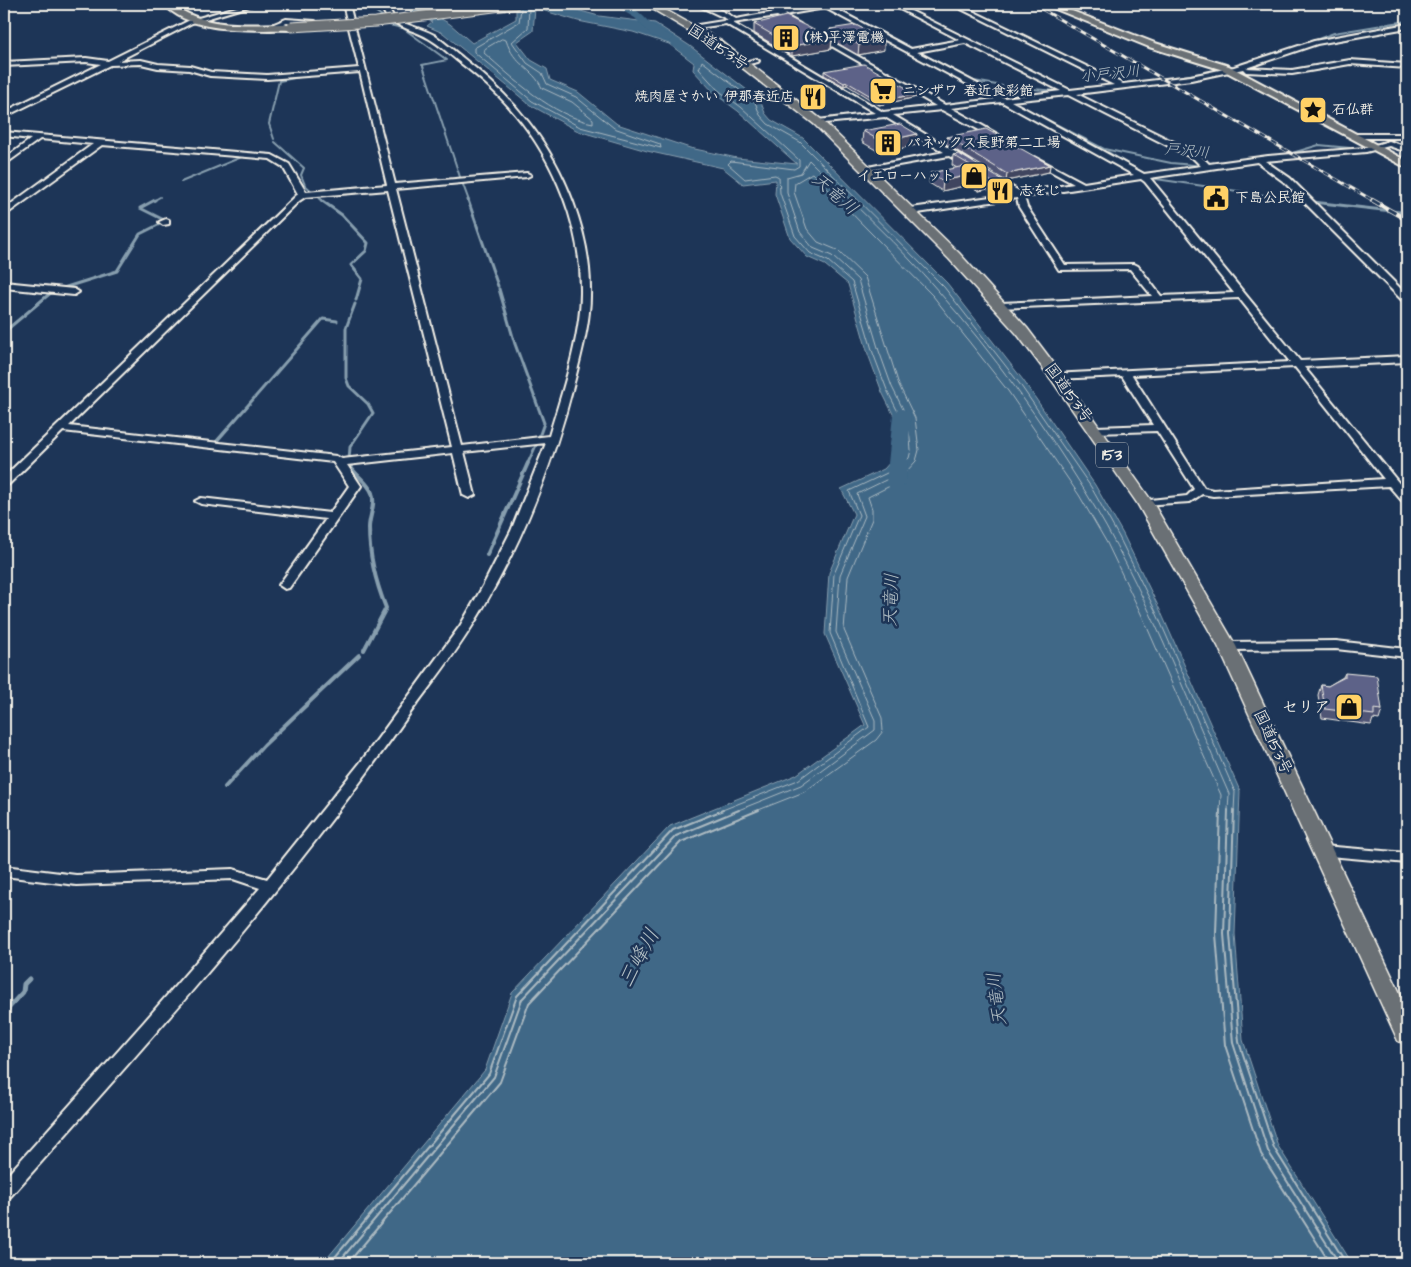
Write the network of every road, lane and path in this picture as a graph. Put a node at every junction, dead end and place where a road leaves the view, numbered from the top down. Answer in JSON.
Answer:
{"nodes":[{"id":1,"x":4,"y":4,"type":"edge"},
{"id":2,"x":10,"y":4,"type":"edge"},
{"id":3,"x":168,"y":4,"type":"edge"},
{"id":4,"x":253,"y":4,"type":"edge"},
{"id":5,"x":346,"y":4,"type":"edge"},
{"id":6,"x":518,"y":4,"type":"edge"},
{"id":7,"x":649,"y":4,"type":"edge"},
{"id":8,"x":698,"y":4,"type":"edge"},
{"id":9,"x":893,"y":4,"type":"edge"},
{"id":10,"x":954,"y":4,"type":"edge"},
{"id":11,"x":1047,"y":4,"type":"edge"},
{"id":12,"x":830,"y":5,"type":"edge"},
{"id":13,"x":384,"y":6,"type":"edge"},
{"id":14,"x":778,"y":14,"type":"junction"},
{"id":15,"x":197,"y":20,"type":"junction"},
{"id":16,"x":350,"y":20,"type":"junction"},
{"id":17,"x":735,"y":21,"type":"junction"},
{"id":18,"x":727,"y":22,"type":"junction"},
{"id":19,"x":272,"y":26,"type":"junction"},
{"id":20,"x":1407,"y":26,"type":"edge"},
{"id":21,"x":692,"y":28,"type":"junction"},
{"id":22,"x":803,"y":28,"type":"edge"},
{"id":23,"x":811,"y":32,"type":"edge"},
{"id":24,"x":966,"y":41,"type":"junction"},
{"id":25,"x":914,"y":50,"type":"junction"},
{"id":26,"x":112,"y":63,"type":"junction"},
{"id":27,"x":4,"y":64,"type":"edge"},
{"id":28,"x":1407,"y":66,"type":"edge"},
{"id":29,"x":1231,"y":69,"type":"junction"},
{"id":30,"x":364,"y":70,"type":"junction"},
{"id":31,"x":1120,"y":84,"type":"junction"},
{"id":32,"x":1065,"y":90,"type":"junction"},
{"id":33,"x":1002,"y":100,"type":"junction"},
{"id":34,"x":944,"y":108,"type":"junction"},
{"id":35,"x":4,"y":115,"type":"edge"},
{"id":36,"x":885,"y":115,"type":"junction"},
{"id":37,"x":818,"y":122,"type":"junction"},
{"id":38,"x":4,"y":134,"type":"edge"},
{"id":39,"x":1356,"y":136,"type":"junction"},
{"id":40,"x":1407,"y":136,"type":"edge"},
{"id":41,"x":38,"y":137,"type":"junction"},
{"id":42,"x":1001,"y":140,"type":"edge"},
{"id":43,"x":101,"y":142,"type":"junction"},
{"id":44,"x":1376,"y":148,"type":"junction"},
{"id":45,"x":1407,"y":150,"type":"edge"},
{"id":46,"x":951,"y":153,"type":"junction"},
{"id":47,"x":1026,"y":154,"type":"edge"},
{"id":48,"x":1259,"y":160,"type":"junction"},
{"id":49,"x":4,"y":163,"type":"edge"},
{"id":50,"x":1407,"y":165,"type":"edge"},
{"id":51,"x":974,"y":167,"type":"edge"},
{"id":52,"x":1206,"y":167,"type":"junction"},
{"id":53,"x":868,"y":169,"type":"junction"},
{"id":54,"x":982,"y":171,"type":"edge"},
{"id":55,"x":527,"y":175,"type":"dead end"},
{"id":56,"x":1143,"y":178,"type":"junction"},
{"id":57,"x":1083,"y":186,"type":"junction"},
{"id":58,"x":392,"y":188,"type":"junction"},
{"id":59,"x":309,"y":195,"type":"junction"},
{"id":60,"x":1020,"y":195,"type":"junction"},
{"id":61,"x":911,"y":211,"type":"junction"},
{"id":62,"x":4,"y":213,"type":"edge"},
{"id":63,"x":4,"y":285,"type":"edge"},
{"id":64,"x":74,"y":292,"type":"dead end"},
{"id":65,"x":1240,"y":295,"type":"junction"},
{"id":66,"x":1159,"y":299,"type":"junction"},
{"id":67,"x":1407,"y":300,"type":"edge"},
{"id":68,"x":1001,"y":306,"type":"junction"},
{"id":69,"x":1407,"y":359,"type":"edge"},
{"id":70,"x":1298,"y":364,"type":"junction"},
{"id":71,"x":1125,"y":372,"type":"junction"},
{"id":72,"x":1056,"y":376,"type":"junction"},
{"id":73,"x":60,"y":428,"type":"junction"},
{"id":74,"x":1160,"y":428,"type":"junction"},
{"id":75,"x":1096,"y":430,"type":"junction"},
{"id":76,"x":554,"y":439,"type":"junction"},
{"id":77,"x":457,"y":450,"type":"junction"},
{"id":78,"x":339,"y":463,"type":"junction"},
{"id":79,"x":1393,"y":482,"type":"junction"},
{"id":80,"x":4,"y":483,"type":"edge"},
{"id":81,"x":1200,"y":490,"type":"junction"},
{"id":82,"x":469,"y":495,"type":"dead end"},
{"id":83,"x":201,"y":500,"type":"dead end"},
{"id":84,"x":1407,"y":500,"type":"edge"},
{"id":85,"x":1146,"y":503,"type":"junction"},
{"id":86,"x":334,"y":517,"type":"junction"},
{"id":87,"x":285,"y":585,"type":"dead end"},
{"id":88,"x":1227,"y":646,"type":"junction"},
{"id":89,"x":1407,"y":653,"type":"edge"},
{"id":90,"x":1323,"y":851,"type":"junction"},
{"id":91,"x":1407,"y":858,"type":"edge"},
{"id":92,"x":4,"y":871,"type":"edge"},
{"id":93,"x":271,"y":886,"type":"junction"},
{"id":94,"x":1407,"y":1034,"type":"edge"},
{"id":95,"x":4,"y":1191,"type":"edge"}],
"edges":[{"from":1,"to":2,"type":"main road"},
{"from":3,"to":15,"type":"main road"},
{"from":4,"to":15,"type":"street"},
{"from":5,"to":16,"type":"street"},
{"from":6,"to":19,"type":"main road","bridge":true},
{"from":7,"to":21,"type":"highway","name":"国道153号","number":"153"},
{"from":8,"to":17,"type":"street"},
{"from":9,"to":24,"type":"street"},
{"from":10,"to":31,"type":"street"},
{"from":11,"to":29,"type":"main road"},
{"from":12,"to":14,"type":"street"},
{"from":12,"to":25,"type":"street"},
{"from":13,"to":76,"type":"street"},
{"from":14,"to":17,"type":"street"},
{"from":14,"to":22,"type":"street"},
{"from":15,"to":19,"type":"main road"},
{"from":15,"to":26,"type":"street"},
{"from":16,"to":19,"type":"street"},
{"from":16,"to":30,"type":"street"},
{"from":17,"to":18,"type":"street"},
{"from":18,"to":21,"type":"street"},
{"from":18,"to":36,"type":"street"},
{"from":20,"to":29,"type":"street"},
{"from":21,"to":37,"type":"highway","name":"国道153号","number":"153"},
{"from":23,"to":34,"type":"street"},
{"from":24,"to":25,"type":"street"},
{"from":24,"to":32,"type":"street"},
{"from":25,"to":33,"type":"street"},
{"from":26,"to":27,"type":"street"},
{"from":26,"to":30,"type":"street"},
{"from":26,"to":35,"type":"street"},
{"from":28,"to":29,"type":"street"},
{"from":29,"to":31,"type":"street"},
{"from":29,"to":39,"type":"main road"},
{"from":30,"to":58,"type":"street"},
{"from":31,"to":32,"type":"street"},
{"from":32,"to":33,"type":"street"},
{"from":32,"to":52,"type":"street"},
{"from":33,"to":34,"type":"street"},
{"from":33,"to":56,"type":"street"},
{"from":34,"to":36,"type":"street"},
{"from":34,"to":42,"type":"street"},
{"from":36,"to":37,"type":"street"},
{"from":36,"to":46,"type":"street"},
{"from":37,"to":53,"type":"highway","name":"国道153号","number":"153"},
{"from":38,"to":41,"type":"street"},
{"from":39,"to":40,"type":"street"},
{"from":39,"to":44,"type":"main road"},
{"from":41,"to":43,"type":"street"},
{"from":41,"to":49,"type":"street"},
{"from":43,"to":59,"type":"street"},
{"from":43,"to":62,"type":"street"},
{"from":44,"to":45,"type":"street"},
{"from":44,"to":48,"type":"street"},
{"from":44,"to":50,"type":"main road"},
{"from":46,"to":51,"type":"street"},
{"from":46,"to":53,"type":"street"},
{"from":47,"to":57,"type":"street"},
{"from":48,"to":52,"type":"street"},
{"from":48,"to":67,"type":"street"},
{"from":52,"to":56,"type":"street"},
{"from":53,"to":61,"type":"highway","name":"国道153号","number":"153"},
{"from":54,"to":60,"type":"street"},
{"from":55,"to":58,"type":"street"},
{"from":56,"to":57,"type":"street"},
{"from":56,"to":65,"type":"street"},
{"from":57,"to":60,"type":"street"},
{"from":58,"to":59,"type":"street"},
{"from":58,"to":77,"type":"street"},
{"from":59,"to":73,"type":"street"},
{"from":60,"to":61,"type":"street"},
{"from":60,"to":66,"type":"street"},
{"from":61,"to":68,"type":"highway","name":"国道153号","number":"153"},
{"from":63,"to":64,"type":"street"},
{"from":65,"to":66,"type":"street"},
{"from":65,"to":70,"type":"street"},
{"from":66,"to":68,"type":"street"},
{"from":68,"to":72,"type":"highway","name":"国道153号","number":"153"},
{"from":69,"to":70,"type":"street"},
{"from":70,"to":71,"type":"street"},
{"from":70,"to":79,"type":"street"},
{"from":71,"to":72,"type":"street"},
{"from":71,"to":74,"type":"street"},
{"from":72,"to":75,"type":"highway","name":"国道153号","number":"153"},
{"from":73,"to":78,"type":"street"},
{"from":73,"to":80,"type":"street"},
{"from":74,"to":75,"type":"street"},
{"from":74,"to":81,"type":"street"},
{"from":75,"to":85,"type":"highway","name":"国道153号","number":"153"},
{"from":76,"to":77,"type":"street"},
{"from":76,"to":93,"type":"street"},
{"from":77,"to":78,"type":"street"},
{"from":77,"to":82,"type":"street"},
{"from":78,"to":86,"type":"street"},
{"from":79,"to":81,"type":"street"},
{"from":79,"to":84,"type":"street"},
{"from":81,"to":85,"type":"street"},
{"from":83,"to":86,"type":"street"},
{"from":85,"to":88,"type":"highway","name":"国道153号","number":"153"},
{"from":86,"to":87,"type":"street"},
{"from":88,"to":89,"type":"street"},
{"from":88,"to":90,"type":"highway","name":"国道153号","number":"153"},
{"from":90,"to":91,"type":"street"},
{"from":90,"to":94,"type":"highway","name":"国道153号","number":"153"},
{"from":92,"to":93,"type":"street"},
{"from":93,"to":95,"type":"street"}]}
